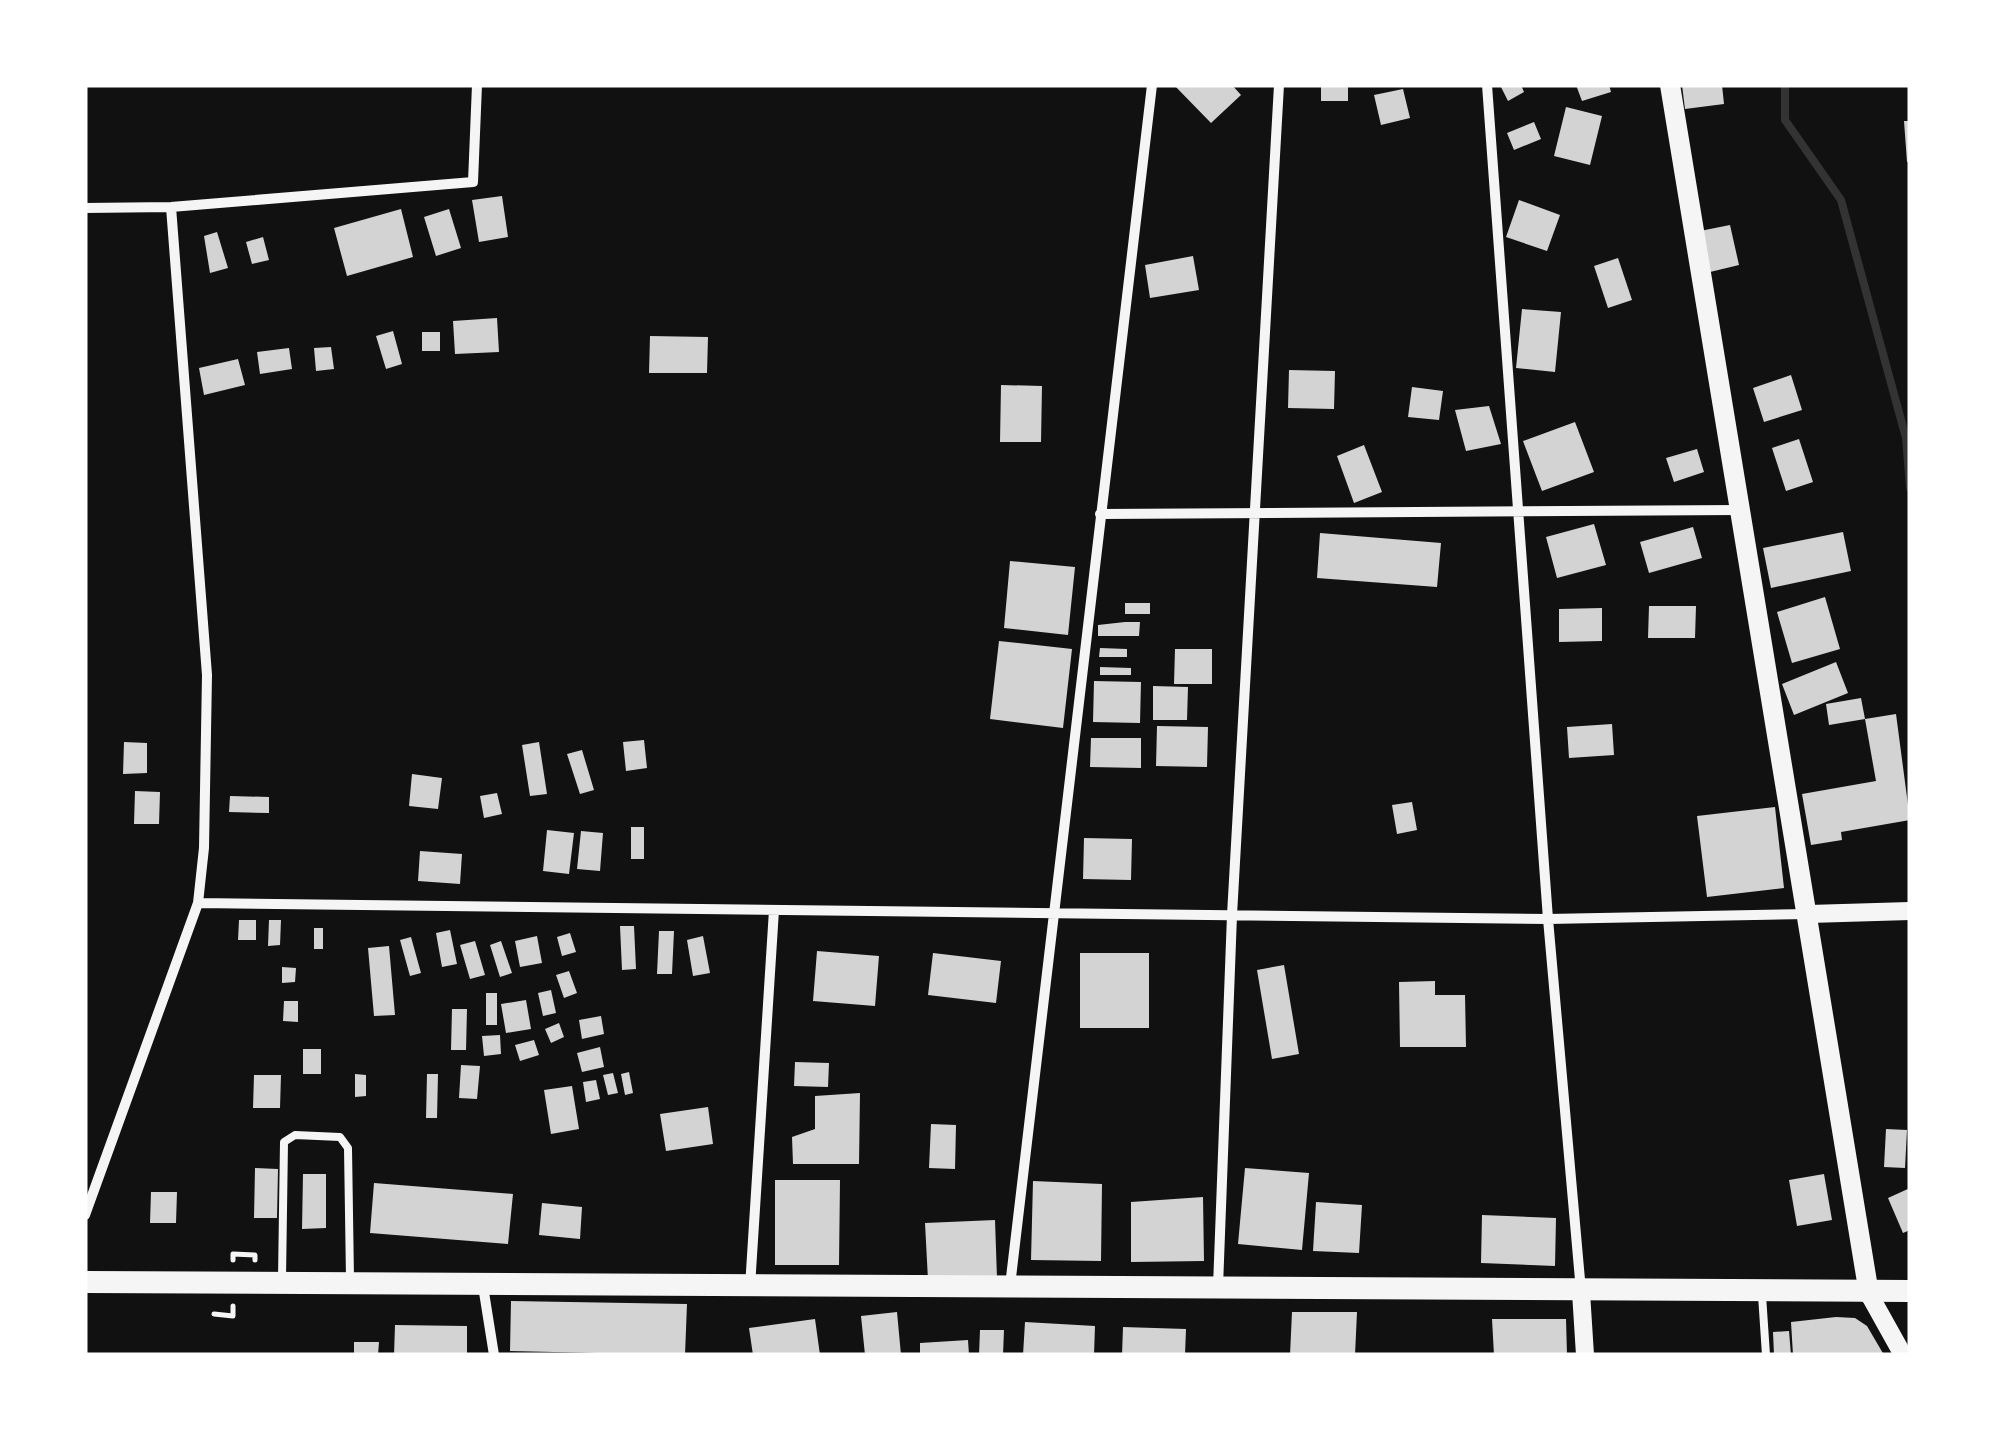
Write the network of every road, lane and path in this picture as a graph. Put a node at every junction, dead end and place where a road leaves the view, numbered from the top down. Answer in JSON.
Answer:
{"nodes":[{"id":1,"x":477,"y":85,"type":"edge"},
{"id":2,"x":1152,"y":85,"type":"edge"},
{"id":3,"x":1279,"y":85,"type":"edge"},
{"id":4,"x":1487,"y":85,"type":"edge"},
{"id":5,"x":1670,"y":85,"type":"edge"},
{"id":6,"x":170,"y":207,"type":"junction"},
{"id":7,"x":85,"y":208,"type":"edge"},
{"id":8,"x":1742,"y":510,"type":"junction"},
{"id":9,"x":1518,"y":511,"type":"junction"},
{"id":10,"x":1255,"y":513,"type":"junction"},
{"id":11,"x":1100,"y":514,"type":"junction"},
{"id":12,"x":198,"y":904,"type":"junction"},
{"id":13,"x":774,"y":910,"type":"junction"},
{"id":14,"x":1910,"y":911,"type":"edge"},
{"id":15,"x":1052,"y":913,"type":"junction"},
{"id":16,"x":1809,"y":914,"type":"junction"},
{"id":17,"x":1232,"y":915,"type":"junction"},
{"id":18,"x":1548,"y":919,"type":"junction"},
{"id":19,"x":85,"y":1216,"type":"edge"},
{"id":20,"x":233,"y":1254,"type":"dead end"},
{"id":21,"x":255,"y":1255,"type":"dead end"},
{"id":22,"x":85,"y":1282,"type":"edge"},
{"id":23,"x":282,"y":1284,"type":"junction"},
{"id":24,"x":350,"y":1285,"type":"junction"},
{"id":25,"x":483,"y":1286,"type":"junction"},
{"id":26,"x":750,"y":1287,"type":"junction"},
{"id":27,"x":1010,"y":1289,"type":"junction"},
{"id":28,"x":1218,"y":1290,"type":"junction"},
{"id":29,"x":1910,"y":1291,"type":"edge"},
{"id":30,"x":1580,"y":1292,"type":"junction"},
{"id":31,"x":1762,"y":1293,"type":"junction"},
{"id":32,"x":1870,"y":1294,"type":"junction"},
{"id":33,"x":214,"y":1314,"type":"dead end"},
{"id":34,"x":232,"y":1316,"type":"dead end"},
{"id":35,"x":494,"y":1355,"type":"edge"},
{"id":36,"x":1585,"y":1355,"type":"edge"},
{"id":37,"x":1766,"y":1355,"type":"edge"},
{"id":38,"x":1903,"y":1355,"type":"edge"}],
"edges":[{"from":1,"to":6,"type":"street"},
{"from":2,"to":11,"type":"street"},
{"from":3,"to":10,"type":"street"},
{"from":4,"to":9,"type":"street"},
{"from":5,"to":8,"type":"main road"},
{"from":6,"to":7,"type":"street"},
{"from":6,"to":12,"type":"street"},
{"from":8,"to":9,"type":"street"},
{"from":8,"to":16,"type":"main road"},
{"from":9,"to":10,"type":"street"},
{"from":9,"to":18,"type":"street"},
{"from":10,"to":11,"type":"street"},
{"from":10,"to":17,"type":"street"},
{"from":11,"to":15,"type":"street"},
{"from":12,"to":13,"type":"street"},
{"from":12,"to":19,"type":"street"},
{"from":13,"to":15,"type":"street"},
{"from":13,"to":26,"type":"street"},
{"from":14,"to":16,"type":"street"},
{"from":15,"to":17,"type":"street"},
{"from":15,"to":27,"type":"street"},
{"from":16,"to":18,"type":"street"},
{"from":16,"to":32,"type":"main road"},
{"from":17,"to":18,"type":"street"},
{"from":17,"to":28,"type":"street"},
{"from":18,"to":30,"type":"street"},
{"from":20,"to":21,"type":"path"},
{"from":22,"to":23,"type":"main road"},
{"from":23,"to":24,"type":"main road"},
{"from":23,"to":24,"type":"lane"},
{"from":24,"to":25,"type":"main road"},
{"from":25,"to":26,"type":"main road"},
{"from":25,"to":35,"type":"street"},
{"from":26,"to":27,"type":"main road"},
{"from":27,"to":28,"type":"main road"},
{"from":28,"to":30,"type":"main road"},
{"from":29,"to":32,"type":"main road"},
{"from":30,"to":31,"type":"main road"},
{"from":30,"to":36,"type":"street"},
{"from":31,"to":32,"type":"main road"},
{"from":31,"to":37,"type":"lane"},
{"from":32,"to":38,"type":"street"},
{"from":33,"to":34,"type":"path"}]}
